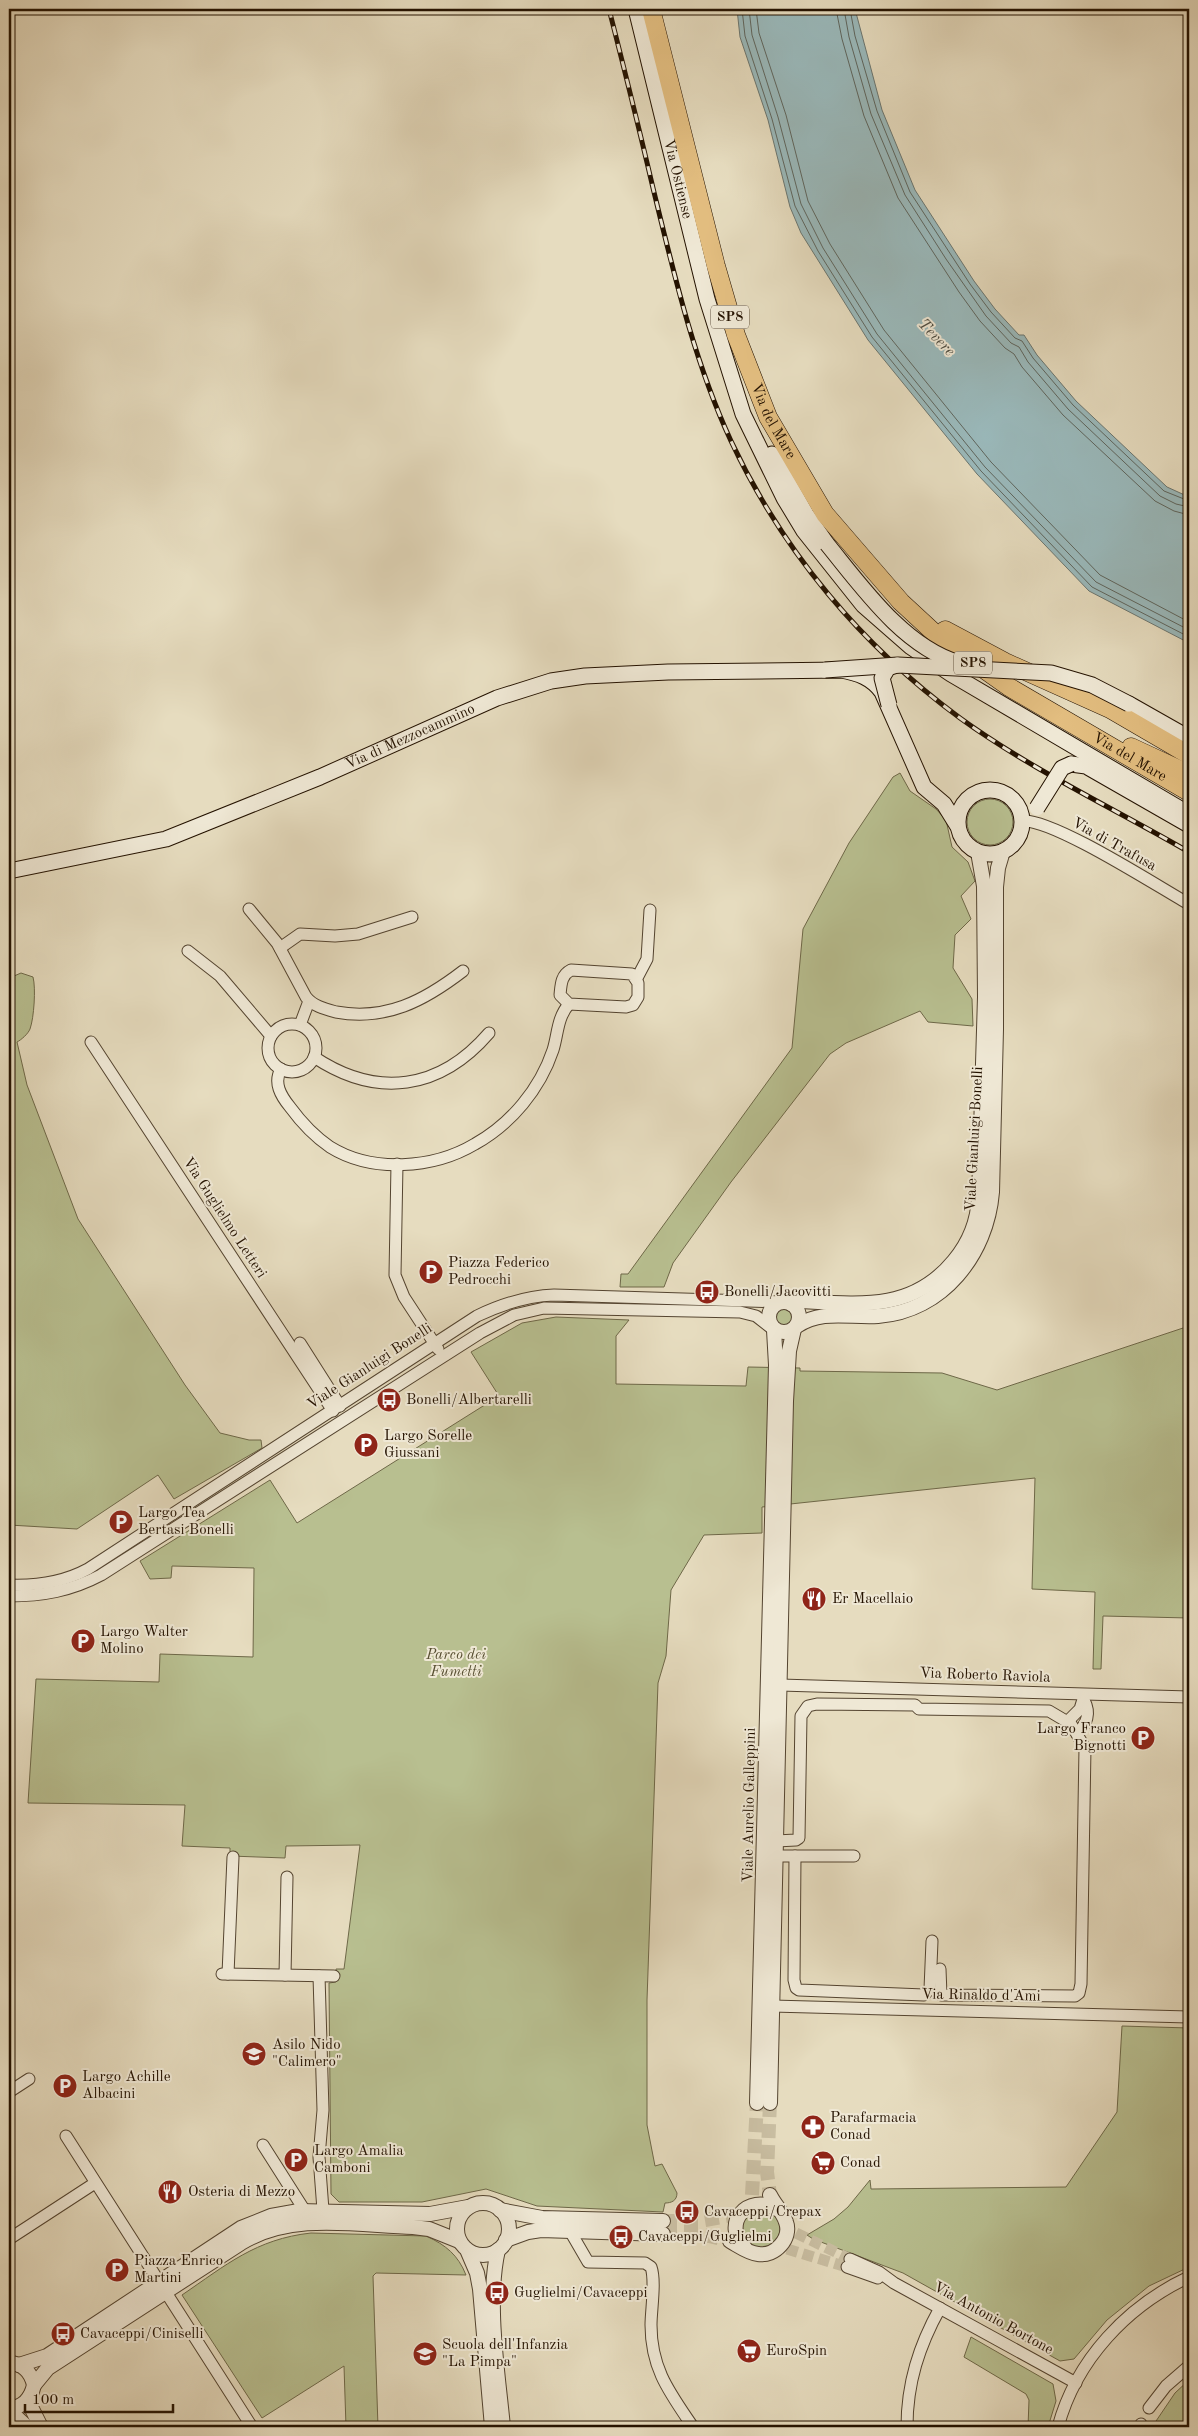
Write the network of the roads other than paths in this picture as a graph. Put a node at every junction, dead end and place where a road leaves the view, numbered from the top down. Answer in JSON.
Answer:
{"nodes":[{"id":1,"x":636,"y":9,"type":"edge"},
{"id":2,"x":651,"y":9,"type":"edge"},
{"id":3,"x":722,"y":349,"type":"junction"},
{"id":4,"x":888,"y":588,"type":"junction"},
{"id":5,"x":898,"y":665,"type":"junction"},
{"id":6,"x":987,"y":669,"type":"junction"},
{"id":7,"x":825,"y":670,"type":"junction"},
{"id":8,"x":889,"y":704,"type":"junction"},
{"id":9,"x":1071,"y":722,"type":"junction"},
{"id":10,"x":1189,"y":738,"type":"edge"},
{"id":11,"x":1113,"y":749,"type":"junction"},
{"id":12,"x":1189,"y":755,"type":"edge"},
{"id":13,"x":1189,"y":774,"type":"edge"},
{"id":14,"x":1189,"y":792,"type":"edge"},
{"id":15,"x":1189,"y":801,"type":"edge"},
{"id":16,"x":1189,"y":814,"type":"edge"},
{"id":17,"x":1022,"y":819,"type":"junction"},
{"id":18,"x":958,"y":824,"type":"junction"},
{"id":19,"x":1189,"y":825,"type":"edge"},
{"id":20,"x":1003,"y":851,"type":"junction"},
{"id":21,"x":978,"y":852,"type":"junction"},
{"id":22,"x":9,"y":871,"type":"edge"},
{"id":23,"x":1189,"y":904,"type":"edge"},
{"id":24,"x":249,"y":909,"type":"dead end"},
{"id":25,"x":650,"y":910,"type":"dead end"},
{"id":26,"x":412,"y":917,"type":"dead end"},
{"id":27,"x":280,"y":948,"type":"junction"},
{"id":28,"x":188,"y":951,"type":"dead end"},
{"id":29,"x":463,"y":971,"type":"dead end"},
{"id":30,"x":636,"y":978,"type":"junction"},
{"id":31,"x":560,"y":995,"type":"junction"},
{"id":32,"x":309,"y":1001,"type":"junction"},
{"id":33,"x":569,"y":1004,"type":"junction"},
{"id":34,"x":559,"y":1021,"type":"junction"},
{"id":35,"x":300,"y":1025,"type":"junction"},
{"id":36,"x":489,"y":1032,"type":"dead end"},
{"id":37,"x":271,"y":1036,"type":"junction"},
{"id":38,"x":91,"y":1042,"type":"dead end"},
{"id":39,"x":314,"y":1057,"type":"junction"},
{"id":40,"x":281,"y":1070,"type":"junction"},
{"id":41,"x":397,"y":1164,"type":"junction"},
{"id":42,"x":787,"y":1303,"type":"junction"},
{"id":43,"x":795,"y":1328,"type":"junction"},
{"id":44,"x":774,"y":1330,"type":"junction"},
{"id":45,"x":300,"y":1343,"type":"dead end"},
{"id":46,"x":435,"y":1344,"type":"junction"},
{"id":47,"x":444,"y":1357,"type":"junction"},
{"id":48,"x":782,"y":1366,"type":"junction"},
{"id":49,"x":337,"y":1408,"type":"junction"},
{"id":50,"x":778,"y":1508,"type":"junction"},
{"id":51,"x":9,"y":1584,"type":"edge"},
{"id":52,"x":9,"y":1596,"type":"edge"},
{"id":53,"x":780,"y":1685,"type":"junction"},
{"id":54,"x":1189,"y":1696,"type":"edge"},
{"id":55,"x":1084,"y":1697,"type":"junction"},
{"id":56,"x":1068,"y":1722,"type":"junction"},
{"id":57,"x":1077,"y":1734,"type":"junction"},
{"id":58,"x":776,"y":1841,"type":"junction"},
{"id":59,"x":776,"y":1856,"type":"junction"},
{"id":60,"x":795,"y":1856,"type":"junction"},
{"id":61,"x":854,"y":1856,"type":"dead end"},
{"id":62,"x":233,"y":1857,"type":"dead end"},
{"id":63,"x":287,"y":1877,"type":"dead end"},
{"id":64,"x":932,"y":1941,"type":"dead end"},
{"id":65,"x":944,"y":1969,"type":"dead end"},
{"id":66,"x":285,"y":1975,"type":"junction"},
{"id":67,"x":319,"y":1976,"type":"junction"},
{"id":68,"x":334,"y":1976,"type":"dead end"},
{"id":69,"x":772,"y":2006,"type":"junction"},
{"id":70,"x":1189,"y":2017,"type":"edge"},
{"id":71,"x":29,"y":2079,"type":"dead end"},
{"id":72,"x":9,"y":2092,"type":"edge"},
{"id":73,"x":66,"y":2136,"type":"dead end"},
{"id":74,"x":263,"y":2145,"type":"dead end"},
{"id":75,"x":95,"y":2183,"type":"junction"},
{"id":76,"x":770,"y":2195,"type":"tunnel mouth"},
{"id":77,"x":468,"y":2207,"type":"junction"},
{"id":78,"x":777,"y":2209,"type":"junction"},
{"id":79,"x":323,"y":2210,"type":"junction"},
{"id":80,"x":500,"y":2210,"type":"junction"},
{"id":81,"x":305,"y":2211,"type":"junction"},
{"id":82,"x":570,"y":2231,"type":"junction"},
{"id":83,"x":9,"y":2239,"type":"edge"},
{"id":84,"x":730,"y":2241,"type":"tunnel mouth"},
{"id":85,"x":502,"y":2245,"type":"junction"},
{"id":86,"x":464,"y":2246,"type":"junction"},
{"id":87,"x":746,"y":2249,"type":"junction"},
{"id":88,"x":848,"y":2263,"type":"tunnel mouth"},
{"id":89,"x":1189,"y":2278,"type":"edge"},
{"id":90,"x":162,"y":2288,"type":"junction"},
{"id":91,"x":940,"y":2308,"type":"junction"},
{"id":92,"x":12,"y":2364,"type":"edge"},
{"id":93,"x":1189,"y":2366,"type":"edge"},
{"id":94,"x":1076,"y":2383,"type":"junction"},
{"id":95,"x":32,"y":2391,"type":"junction"},
{"id":96,"x":1149,"y":2408,"type":"dead end"},
{"id":97,"x":9,"y":2409,"type":"edge"},
{"id":98,"x":27,"y":2427,"type":"edge"},
{"id":99,"x":41,"y":2427,"type":"edge"},
{"id":100,"x":252,"y":2427,"type":"edge"},
{"id":101,"x":492,"y":2427,"type":"edge"},
{"id":102,"x":503,"y":2427,"type":"edge"},
{"id":103,"x":693,"y":2427,"type":"edge"},
{"id":104,"x":907,"y":2427,"type":"edge"},
{"id":105,"x":1058,"y":2427,"type":"edge"}],
"edges":[{"from":1,"to":3,"type":"main road","name":"Via Ostiense"},
{"from":2,"to":4,"type":"main road","name":"Via del Mare","number":"SP8"},
{"from":3,"to":6,"type":"main road","bridge":true},
{"from":3,"to":16,"type":"main road"},
{"from":4,"to":9,"type":"main road","name":"Via del Mare","number":"SP8"},
{"from":4,"to":12,"type":"main road"},
{"from":5,"to":6,"type":"main road","bridge":true},
{"from":5,"to":7,"type":"main road","name":"Via di Mezzocammino","bridge":true},
{"from":5,"to":8,"type":"main road","name":"Via di Mezzocammino","bridge":true},
{"from":6,"to":10,"type":"main road","bridge":true},
{"from":7,"to":8,"type":"main road","name":"Via di Mezzocammino","bridge":true},
{"from":7,"to":22,"type":"main road","name":"Via di Mezzocammino"},
{"from":8,"to":18,"type":"main road","name":"Via di Mezzocammino"},
{"from":9,"to":11,"type":"main road","name":"Via del Mare","number":"SP8"},
{"from":9,"to":13,"type":"main road","name":"Via del Mare","number":"SP8"},
{"from":11,"to":14,"type":"main road","name":"Via del Mare","number":"SP8"},
{"from":11,"to":15,"type":"main road"},
{"from":17,"to":18,"type":"main road"},
{"from":17,"to":19,"type":"main road","bridge":true},
{"from":17,"to":20,"type":"main road"},
{"from":17,"to":23,"type":"street","name":"Via di Trafusa"},
{"from":18,"to":21,"type":"main road"},
{"from":20,"to":21,"type":"main road"},
{"from":20,"to":43,"type":"street","name":"Viale Gianluigi Bonelli"},
{"from":21,"to":42,"type":"street","name":"Viale Gianluigi Bonelli"},
{"from":24,"to":27,"type":"street"},
{"from":25,"to":30,"type":"street"},
{"from":26,"to":27,"type":"street"},
{"from":27,"to":32,"type":"street"},
{"from":28,"to":37,"type":"street"},
{"from":29,"to":32,"type":"street"},
{"from":30,"to":31,"type":"street"},
{"from":30,"to":33,"type":"street"},
{"from":31,"to":33,"type":"street"},
{"from":31,"to":34,"type":"street"},
{"from":32,"to":35,"type":"street"},
{"from":33,"to":34,"type":"street"},
{"from":34,"to":41,"type":"street"},
{"from":35,"to":37,"type":"street"},
{"from":35,"to":39,"type":"street"},
{"from":36,"to":39,"type":"street"},
{"from":37,"to":40,"type":"street"},
{"from":38,"to":49,"type":"street","name":"Via Guglielmo Letteri"},
{"from":39,"to":40,"type":"street"},
{"from":40,"to":41,"type":"street"},
{"from":41,"to":46,"type":"street"},
{"from":42,"to":43,"type":"street"},
{"from":42,"to":44,"type":"street"},
{"from":42,"to":46,"type":"street","name":"Viale Gianluigi Bonelli"},
{"from":43,"to":44,"type":"street"},
{"from":43,"to":48,"type":"street"},
{"from":44,"to":47,"type":"street","name":"Viale Gianluigi Bonelli"},
{"from":44,"to":48,"type":"street"},
{"from":45,"to":49,"type":"street"},
{"from":46,"to":47,"type":"street"},
{"from":46,"to":49,"type":"street","name":"Viale Gianluigi Bonelli"},
{"from":47,"to":52,"type":"street","name":"Viale Gianluigi Bonelli"},
{"from":48,"to":50,"type":"street"},
{"from":49,"to":51,"type":"street","name":"Viale Gianluigi Bonelli"},
{"from":50,"to":53,"type":"street","name":"Viale Aurelio Galleppini"},
{"from":50,"to":69,"type":"street","name":"Viale Aurelio Galleppini"},
{"from":53,"to":55,"type":"street","name":"Via Roberto Raviola"},
{"from":53,"to":58,"type":"street","name":"Viale Aurelio Galleppini"},
{"from":54,"to":55,"type":"street","name":"Via Roberto Raviola"},
{"from":55,"to":56,"type":"street"},
{"from":55,"to":57,"type":"street"},
{"from":56,"to":57,"type":"street"},
{"from":56,"to":58,"type":"street"},
{"from":57,"to":65,"type":"street"},
{"from":58,"to":59,"type":"street","name":"Viale Aurelio Galleppini"},
{"from":59,"to":60,"type":"street"},
{"from":59,"to":69,"type":"street","name":"Viale Aurelio Galleppini"},
{"from":60,"to":61,"type":"street"},
{"from":60,"to":64,"type":"street"},
{"from":62,"to":66,"type":"street"},
{"from":63,"to":66,"type":"street"},
{"from":66,"to":67,"type":"street"},
{"from":67,"to":68,"type":"street"},
{"from":67,"to":79,"type":"street"},
{"from":69,"to":70,"type":"street","name":"Via Rinaldo d'Ami"},
{"from":71,"to":72,"type":"street"},
{"from":73,"to":75,"type":"street"},
{"from":74,"to":81,"type":"street"},
{"from":75,"to":83,"type":"street"},
{"from":75,"to":90,"type":"street"},
{"from":76,"to":78,"type":"street"},
{"from":77,"to":79,"type":"street"},
{"from":77,"to":80,"type":"street"},
{"from":77,"to":86,"type":"street"},
{"from":78,"to":87,"type":"street"},
{"from":78,"to":87,"type":"street"},
{"from":79,"to":81,"type":"street"},
{"from":80,"to":82,"type":"street"},
{"from":80,"to":85,"type":"street"},
{"from":81,"to":90,"type":"street"},
{"from":82,"to":85,"type":"street"},
{"from":82,"to":103,"type":"street"},
{"from":84,"to":87,"type":"street"},
{"from":85,"to":86,"type":"street"},
{"from":85,"to":102,"type":"street"},
{"from":86,"to":90,"type":"street"},
{"from":86,"to":101,"type":"street"},
{"from":88,"to":91,"type":"street","name":"Via Antonio Bortone"},
{"from":89,"to":94,"type":"street"},
{"from":90,"to":92,"type":"street"},
{"from":90,"to":95,"type":"street"},
{"from":90,"to":100,"type":"street"},
{"from":91,"to":94,"type":"street","name":"Via Antonio Bortone"},
{"from":91,"to":104,"type":"street"},
{"from":92,"to":95,"type":"street"},
{"from":93,"to":96,"type":"street"},
{"from":94,"to":105,"type":"street"},
{"from":95,"to":97,"type":"street"},
{"from":95,"to":99,"type":"street"},
{"from":97,"to":98,"type":"street"}]}
